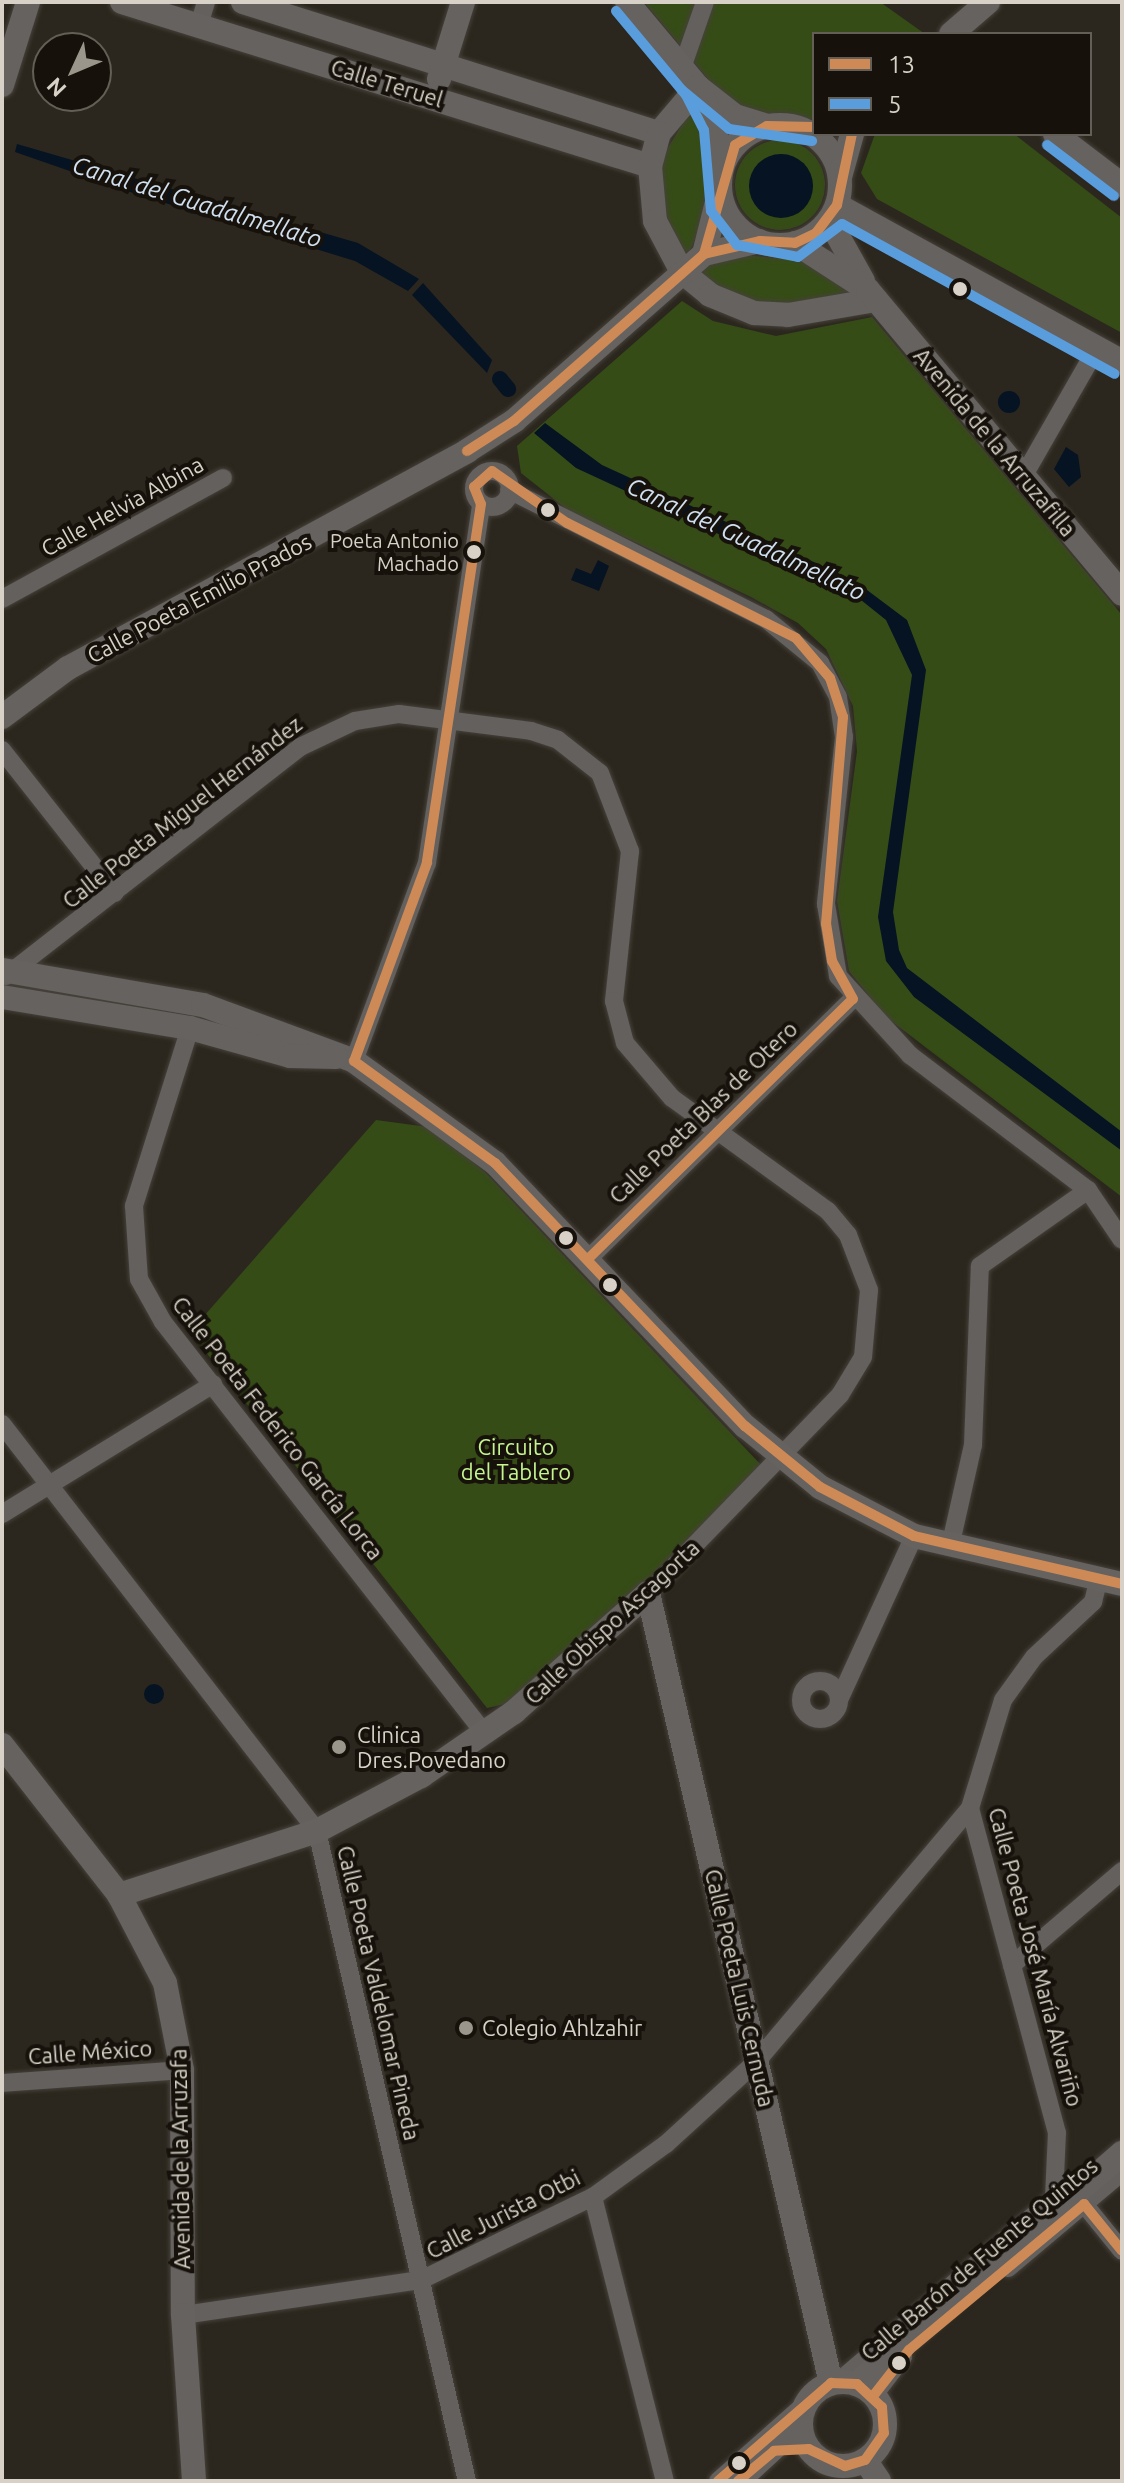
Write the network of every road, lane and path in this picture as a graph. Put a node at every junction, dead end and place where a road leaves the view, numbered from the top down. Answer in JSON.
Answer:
{"nodes":[{"id":1,"x":28,"y":2,"type":"edge"},
{"id":2,"x":122,"y":2,"type":"edge"},
{"id":3,"x":243,"y":2,"type":"edge"},
{"id":4,"x":463,"y":2,"type":"edge"},
{"id":5,"x":627,"y":2,"type":"edge"},
{"id":6,"x":705,"y":2,"type":"edge"},
{"id":7,"x":988,"y":2,"type":"edge"},
{"id":8,"x":203,"y":14,"type":"edge"},
{"id":9,"x":959,"y":31,"type":"edge"},
{"id":10,"x":443,"y":64,"type":"junction"},
{"id":11,"x":682,"y":68,"type":"junction"},
{"id":12,"x":2,"y":85,"type":"edge"},
{"id":13,"x":698,"y":87,"type":"junction"},
{"id":14,"x":434,"y":97,"type":"junction"},
{"id":15,"x":767,"y":126,"type":"junction"},
{"id":16,"x":809,"y":128,"type":"edge"},
{"id":17,"x":659,"y":133,"type":"junction"},
{"id":18,"x":816,"y":136,"type":"edge"},
{"id":19,"x":851,"y":136,"type":"edge"},
{"id":20,"x":1058,"y":136,"type":"edge"},
{"id":21,"x":724,"y":162,"type":"junction"},
{"id":22,"x":650,"y":166,"type":"junction"},
{"id":23,"x":840,"y":177,"type":"junction"},
{"id":24,"x":1122,"y":185,"type":"edge"},
{"id":25,"x":720,"y":190,"type":"junction"},
{"id":26,"x":833,"y":212,"type":"junction"},
{"id":27,"x":760,"y":241,"type":"junction"},
{"id":28,"x":795,"y":243,"type":"junction"},
{"id":29,"x":704,"y":254,"type":"junction"},
{"id":30,"x":682,"y":272,"type":"junction"},
{"id":31,"x":872,"y":295,"type":"junction"},
{"id":32,"x":1097,"y":348,"type":"junction"},
{"id":33,"x":1122,"y":362,"type":"edge"},
{"id":34,"x":467,"y":451,"type":"junction"},
{"id":35,"x":481,"y":475,"type":"junction"},
{"id":36,"x":1023,"y":477,"type":"junction"},
{"id":37,"x":223,"y":478,"type":"dead end"},
{"id":38,"x":509,"y":490,"type":"junction"},
{"id":39,"x":481,"y":504,"type":"junction"},
{"id":40,"x":1122,"y":594,"type":"edge"},
{"id":41,"x":2,"y":599,"type":"edge"},
{"id":42,"x":2,"y":717,"type":"edge"},
{"id":43,"x":448,"y":719,"type":"junction"},
{"id":44,"x":2,"y":750,"type":"edge"},
{"id":45,"x":115,"y":893,"type":"junction"},
{"id":46,"x":5,"y":973,"type":"edge"},
{"id":47,"x":2,"y":997,"type":"edge"},
{"id":48,"x":853,"y":999,"type":"junction"},
{"id":49,"x":190,"y":1028,"type":"junction"},
{"id":50,"x":354,"y":1061,"type":"junction"},
{"id":51,"x":718,"y":1130,"type":"junction"},
{"id":52,"x":1088,"y":1190,"type":"junction"},
{"id":53,"x":1121,"y":1233,"type":"edge"},
{"id":54,"x":588,"y":1259,"type":"junction"},
{"id":55,"x":213,"y":1384,"type":"junction"},
{"id":56,"x":2,"y":1424,"type":"edge"},
{"id":57,"x":780,"y":1457,"type":"junction"},
{"id":58,"x":50,"y":1485,"type":"junction"},
{"id":59,"x":2,"y":1514,"type":"edge"},
{"id":60,"x":914,"y":1536,"type":"junction"},
{"id":61,"x":950,"y":1547,"type":"junction"},
{"id":62,"x":1115,"y":1579,"type":"edge"},
{"id":63,"x":648,"y":1593,"type":"junction"},
{"id":64,"x":839,"y":1700,"type":"dead end"},
{"id":65,"x":485,"y":1734,"type":"junction"},
{"id":66,"x":2,"y":1745,"type":"edge"},
{"id":67,"x":970,"y":1808,"type":"junction"},
{"id":68,"x":317,"y":1831,"type":"junction"},
{"id":69,"x":1122,"y":1871,"type":"edge"},
{"id":70,"x":119,"y":1895,"type":"junction"},
{"id":71,"x":1012,"y":1965,"type":"junction"},
{"id":72,"x":757,"y":2061,"type":"junction"},
{"id":73,"x":182,"y":2070,"type":"junction"},
{"id":74,"x":2,"y":2083,"type":"edge"},
{"id":75,"x":1122,"y":2140,"type":"edge"},
{"id":76,"x":1122,"y":2153,"type":"edge"},
{"id":77,"x":1122,"y":2172,"type":"edge"},
{"id":78,"x":593,"y":2197,"type":"junction"},
{"id":79,"x":1054,"y":2198,"type":"junction"},
{"id":80,"x":1084,"y":2204,"type":"junction"},
{"id":81,"x":1122,"y":2251,"type":"edge"},
{"id":82,"x":421,"y":2280,"type":"junction"},
{"id":83,"x":183,"y":2315,"type":"junction"},
{"id":84,"x":852,"y":2381,"type":"junction"},
{"id":85,"x":803,"y":2414,"type":"junction"},
{"id":86,"x":809,"y":2449,"type":"junction"},
{"id":87,"x":774,"y":2451,"type":"junction"},
{"id":88,"x":865,"y":2460,"type":"junction"},
{"id":89,"x":194,"y":2481,"type":"edge"},
{"id":90,"x":467,"y":2481,"type":"edge"},
{"id":91,"x":665,"y":2481,"type":"edge"},
{"id":92,"x":718,"y":2481,"type":"edge"},
{"id":93,"x":738,"y":2481,"type":"edge"},
{"id":94,"x":879,"y":2481,"type":"edge"}],
"edges":[{"from":1,"to":12,"type":"main road"},
{"from":2,"to":8,"type":"main road","name":"Calle Teruel"},
{"from":3,"to":10,"type":"main road","name":"Calle Teruel"},
{"from":4,"to":10,"type":"main road"},
{"from":5,"to":11,"type":"main road"},
{"from":6,"to":11,"type":"street"},
{"from":7,"to":9,"type":"main road"},
{"from":8,"to":14,"type":"main road","name":"Calle Teruel"},
{"from":10,"to":14,"type":"main road"},
{"from":10,"to":17,"type":"main road","name":"Calle Teruel"},
{"from":11,"to":13,"type":"main road"},
{"from":13,"to":15,"type":"main road"},
{"from":13,"to":17,"type":"main road"},
{"from":13,"to":21,"type":"main road"},
{"from":14,"to":22,"type":"main road","name":"Calle Teruel"},
{"from":15,"to":16,"type":"main road"},
{"from":15,"to":21,"type":"main road"},
{"from":17,"to":22,"type":"main road"},
{"from":18,"to":23,"type":"main road"},
{"from":19,"to":23,"type":"main road"},
{"from":20,"to":24,"type":"main road"},
{"from":21,"to":25,"type":"main road"},
{"from":22,"to":30,"type":"main road"},
{"from":23,"to":26,"type":"main road"},
{"from":25,"to":27,"type":"main road"},
{"from":25,"to":29,"type":"main road"},
{"from":26,"to":28,"type":"main road"},
{"from":26,"to":31,"type":"main road","name":"Avenida de la Arruzafilla"},
{"from":26,"to":32,"type":"main road"},
{"from":27,"to":28,"type":"main road"},
{"from":27,"to":29,"type":"main road"},
{"from":28,"to":31,"type":"main road","name":"Avenida de la Arruzafilla"},
{"from":29,"to":30,"type":"main road","name":"Calle Poeta Emilio Prados"},
{"from":30,"to":31,"type":"main road"},
{"from":30,"to":34,"type":"main road","name":"Calle Poeta Emilio Prados"},
{"from":31,"to":36,"type":"main road","name":"Avenida de la Arruzafilla"},
{"from":32,"to":33,"type":"main road"},
{"from":32,"to":36,"type":"street"},
{"from":34,"to":35,"type":"street"},
{"from":34,"to":42,"type":"main road","name":"Calle Poeta Emilio Prados"},
{"from":35,"to":38,"type":"street"},
{"from":35,"to":39,"type":"street"},
{"from":36,"to":40,"type":"main road","name":"Avenida de la Arruzafilla"},
{"from":37,"to":41,"type":"street","name":"Calle Helvia Albina"},
{"from":38,"to":39,"type":"street"},
{"from":38,"to":48,"type":"street"},
{"from":39,"to":43,"type":"street"},
{"from":43,"to":45,"type":"street","name":"Calle Poeta Miguel Hernández"},
{"from":43,"to":50,"type":"street"},
{"from":43,"to":51,"type":"street","name":"Calle Poeta Miguel Hernández"},
{"from":44,"to":45,"type":"street"},
{"from":45,"to":46,"type":"street","name":"Calle Poeta Miguel Hernández"},
{"from":46,"to":50,"type":"main road"},
{"from":47,"to":49,"type":"main road"},
{"from":48,"to":51,"type":"street","name":"Calle Poeta Blas de Otero"},
{"from":48,"to":52,"type":"street"},
{"from":49,"to":50,"type":"main road"},
{"from":49,"to":55,"type":"street","name":"Calle Poeta Federico García Lorca"},
{"from":50,"to":54,"type":"main road"},
{"from":51,"to":54,"type":"street","name":"Calle Poeta Blas de Otero"},
{"from":51,"to":57,"type":"street","name":"Calle Poeta Miguel Hernández"},
{"from":52,"to":53,"type":"street"},
{"from":52,"to":61,"type":"street"},
{"from":54,"to":57,"type":"main road"},
{"from":55,"to":58,"type":"street"},
{"from":55,"to":65,"type":"street","name":"Calle Poeta Federico García Lorca"},
{"from":56,"to":58,"type":"street","name":"Calle Poeta Valdelomar Pineda"},
{"from":57,"to":60,"type":"main road"},
{"from":57,"to":63,"type":"street","name":"Calle Obispo Ascagorta"},
{"from":58,"to":59,"type":"street"},
{"from":58,"to":68,"type":"street","name":"Calle Poeta Valdelomar Pineda"},
{"from":60,"to":61,"type":"main road"},
{"from":60,"to":64,"type":"street"},
{"from":61,"to":62,"type":"main road"},
{"from":62,"to":67,"type":"street","name":"Calle Poeta José María Alvariño"},
{"from":63,"to":65,"type":"main road","name":"Calle Obispo Ascagorta"},
{"from":63,"to":72,"type":"main road","name":"Calle Poeta Luis Cernuda"},
{"from":65,"to":68,"type":"main road","name":"Calle Obispo Ascagorta"},
{"from":66,"to":70,"type":"main road","name":"Avenida de la Arruzafa"},
{"from":67,"to":71,"type":"street","name":"Calle Poeta José María Alvariño"},
{"from":67,"to":72,"type":"street","name":"Calle Jurista Otbi"},
{"from":68,"to":70,"type":"main road","name":"Calle Obispo Ascagorta"},
{"from":68,"to":82,"type":"street","name":"Calle Poeta Valdelomar Pineda"},
{"from":69,"to":71,"type":"street"},
{"from":70,"to":73,"type":"main road","name":"Avenida de la Arruzafa"},
{"from":71,"to":79,"type":"street","name":"Calle Poeta José María Alvariño"},
{"from":72,"to":78,"type":"street","name":"Calle Jurista Otbi"},
{"from":72,"to":84,"type":"main road","name":"Calle Poeta Luis Cernuda"},
{"from":73,"to":74,"type":"street","name":"Calle México"},
{"from":73,"to":83,"type":"main road","name":"Avenida de la Arruzafa"},
{"from":75,"to":79,"type":"street","name":"Calle Barón de Fuente Quintos"},
{"from":76,"to":84,"type":"main road","name":"Calle Barón de Fuente Quintos"},
{"from":77,"to":80,"type":"street","name":"Calle Barón de Fuente Quintos"},
{"from":78,"to":82,"type":"street","name":"Calle Jurista Otbi"},
{"from":78,"to":91,"type":"street"},
{"from":79,"to":84,"type":"street","name":"Calle Barón de Fuente Quintos"},
{"from":80,"to":81,"type":"street"},
{"from":80,"to":84,"type":"street","name":"Calle Barón de Fuente Quintos"},
{"from":82,"to":83,"type":"street","name":"Calle Jurista Otbi"},
{"from":82,"to":90,"type":"street","name":"Calle Poeta Valdelomar Pineda"},
{"from":83,"to":89,"type":"main road","name":"Avenida de la Arruzafa"},
{"from":84,"to":85,"type":"main road"},
{"from":84,"to":88,"type":"main road"},
{"from":85,"to":86,"type":"main road"},
{"from":85,"to":87,"type":"main road"},
{"from":85,"to":92,"type":"street"},
{"from":86,"to":87,"type":"main road"},
{"from":86,"to":88,"type":"main road"},
{"from":87,"to":93,"type":"main road"},
{"from":88,"to":94,"type":"main road"}]}
